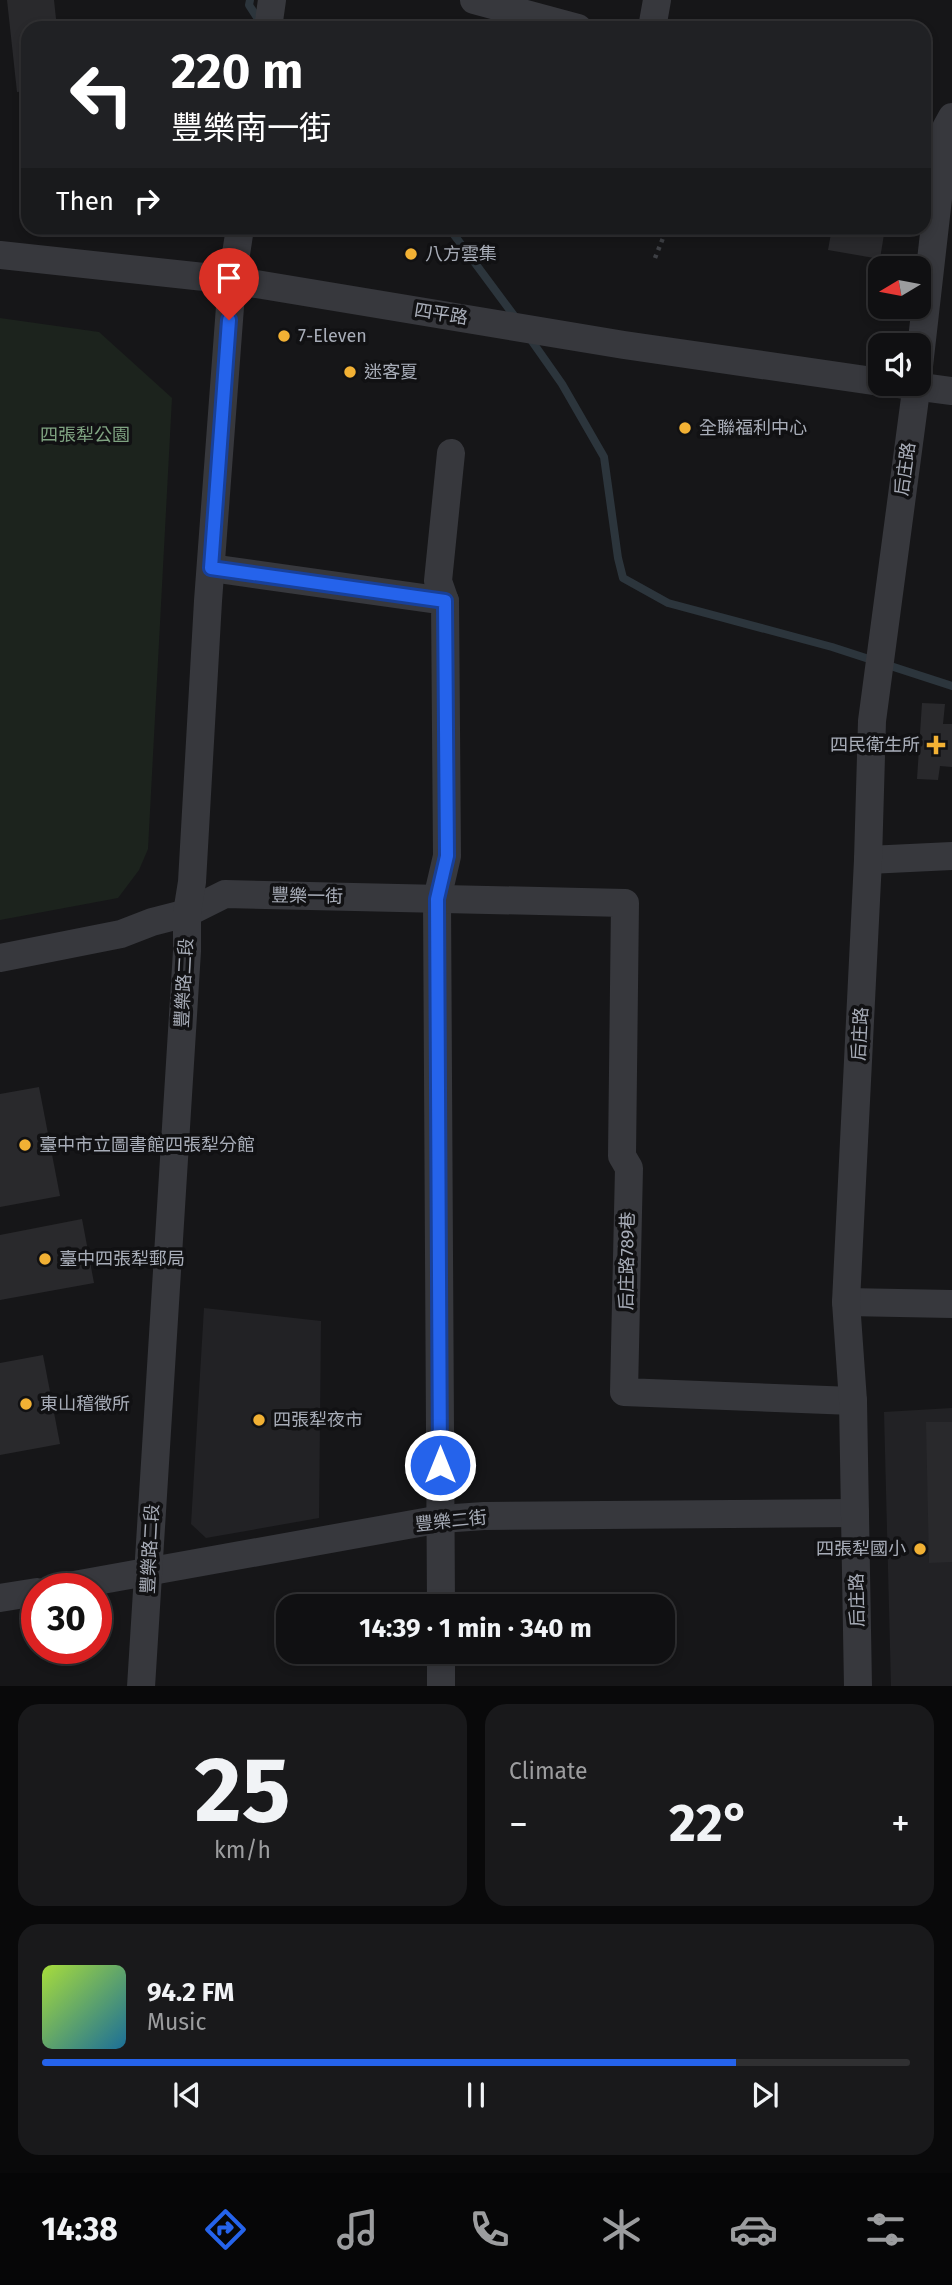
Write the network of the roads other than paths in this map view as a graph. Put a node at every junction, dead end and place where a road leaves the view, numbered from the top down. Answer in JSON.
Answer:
{"nodes":[{"id":1,"x":272,"y":0,"type":"edge"},
{"id":2,"x":474,"y":0,"type":"edge"},
{"id":3,"x":657,"y":0,"type":"edge"},
{"id":4,"x":269,"y":21,"type":"edge"},
{"id":5,"x":552,"y":21,"type":"edge"},
{"id":6,"x":653,"y":21,"type":"edge"},
{"id":7,"x":941,"y":122,"type":"edge"},
{"id":8,"x":931,"y":208,"type":"edge"},
{"id":9,"x":239,"y":235,"type":"edge"},
{"id":10,"x":928,"y":235,"type":"edge"},
{"id":11,"x":0,"y":255,"type":"edge"},
{"id":12,"x":232,"y":280,"type":"junction"},
{"id":13,"x":916,"y":333,"type":"edge"},
{"id":14,"x":868,"y":380,"type":"edge"},
{"id":15,"x":931,"y":385,"type":"edge"},
{"id":16,"x":952,"y":391,"type":"edge"},
{"id":17,"x":909,"y":396,"type":"edge"},
{"id":18,"x":452,"y":453,"type":"dead end"},
{"id":19,"x":211,"y":568,"type":"junction"},
{"id":20,"x":445,"y":601,"type":"junction"},
{"id":21,"x":952,"y":856,"type":"edge"},
{"id":22,"x":868,"y":860,"type":"junction"},
{"id":23,"x":437,"y":899,"type":"junction"},
{"id":24,"x":625,"y":904,"type":"joint"},
{"id":25,"x":187,"y":913,"type":"junction"},
{"id":26,"x":0,"y":958,"type":"edge"},
{"id":27,"x":846,"y":1302,"type":"junction"},
{"id":28,"x":952,"y":1304,"type":"edge"},
{"id":29,"x":853,"y":1401,"type":"junction"},
{"id":30,"x":855,"y":1513,"type":"junction"},
{"id":31,"x":441,"y":1519,"type":"junction"},
{"id":32,"x":149,"y":1572,"type":"junction"},
{"id":33,"x":112,"y":1578,"type":"edge"},
{"id":34,"x":441,"y":1594,"type":"edge"},
{"id":35,"x":21,"y":1595,"type":"edge"},
{"id":36,"x":0,"y":1598,"type":"edge"},
{"id":37,"x":441,"y":1664,"type":"edge"},
{"id":38,"x":141,"y":1686,"type":"edge"},
{"id":39,"x":441,"y":1686,"type":"edge"},
{"id":40,"x":858,"y":1686,"type":"edge"}],
"edges":[{"from":1,"to":4,"type":"street"},
{"from":2,"to":5,"type":"street"},
{"from":3,"to":6,"type":"street"},
{"from":7,"to":8,"type":"street","name":"后庄路"},
{"from":9,"to":12,"type":"street","name":"豐樂路二段"},
{"from":10,"to":13,"type":"street","name":"后庄路"},
{"from":11,"to":12,"type":"street","name":"四平路"},
{"from":12,"to":14,"type":"street","name":"四平路"},
{"from":12,"to":19,"type":"street","name":"豐樂路二段"},
{"from":15,"to":16,"type":"street"},
{"from":17,"to":22,"type":"street","name":"后庄路"},
{"from":18,"to":20,"type":"street"},
{"from":19,"to":20,"type":"street"},
{"from":19,"to":25,"type":"street","name":"豐樂路二段"},
{"from":20,"to":23,"type":"street"},
{"from":21,"to":22,"type":"street"},
{"from":22,"to":27,"type":"street","name":"后庄路"},
{"from":23,"to":24,"type":"street","name":"豐樂一街"},
{"from":23,"to":25,"type":"street","name":"豐樂一街"},
{"from":23,"to":31,"type":"street"},
{"from":24,"to":29,"type":"street","name":"后庄路789巷"},
{"from":25,"to":26,"type":"street","name":"豐樂一街"},
{"from":25,"to":32,"type":"street","name":"豐樂路二段"},
{"from":27,"to":28,"type":"street"},
{"from":27,"to":29,"type":"street","name":"后庄路"},
{"from":29,"to":30,"type":"street","name":"后庄路"},
{"from":30,"to":31,"type":"street","name":"豐樂二街"},
{"from":30,"to":40,"type":"street","name":"后庄路"},
{"from":31,"to":32,"type":"street","name":"豐樂二街"},
{"from":31,"to":34,"type":"street"},
{"from":32,"to":33,"type":"street","name":"豐樂二街"},
{"from":32,"to":38,"type":"street","name":"豐樂路二段"},
{"from":35,"to":36,"type":"street"},
{"from":37,"to":39,"type":"street"}]}
